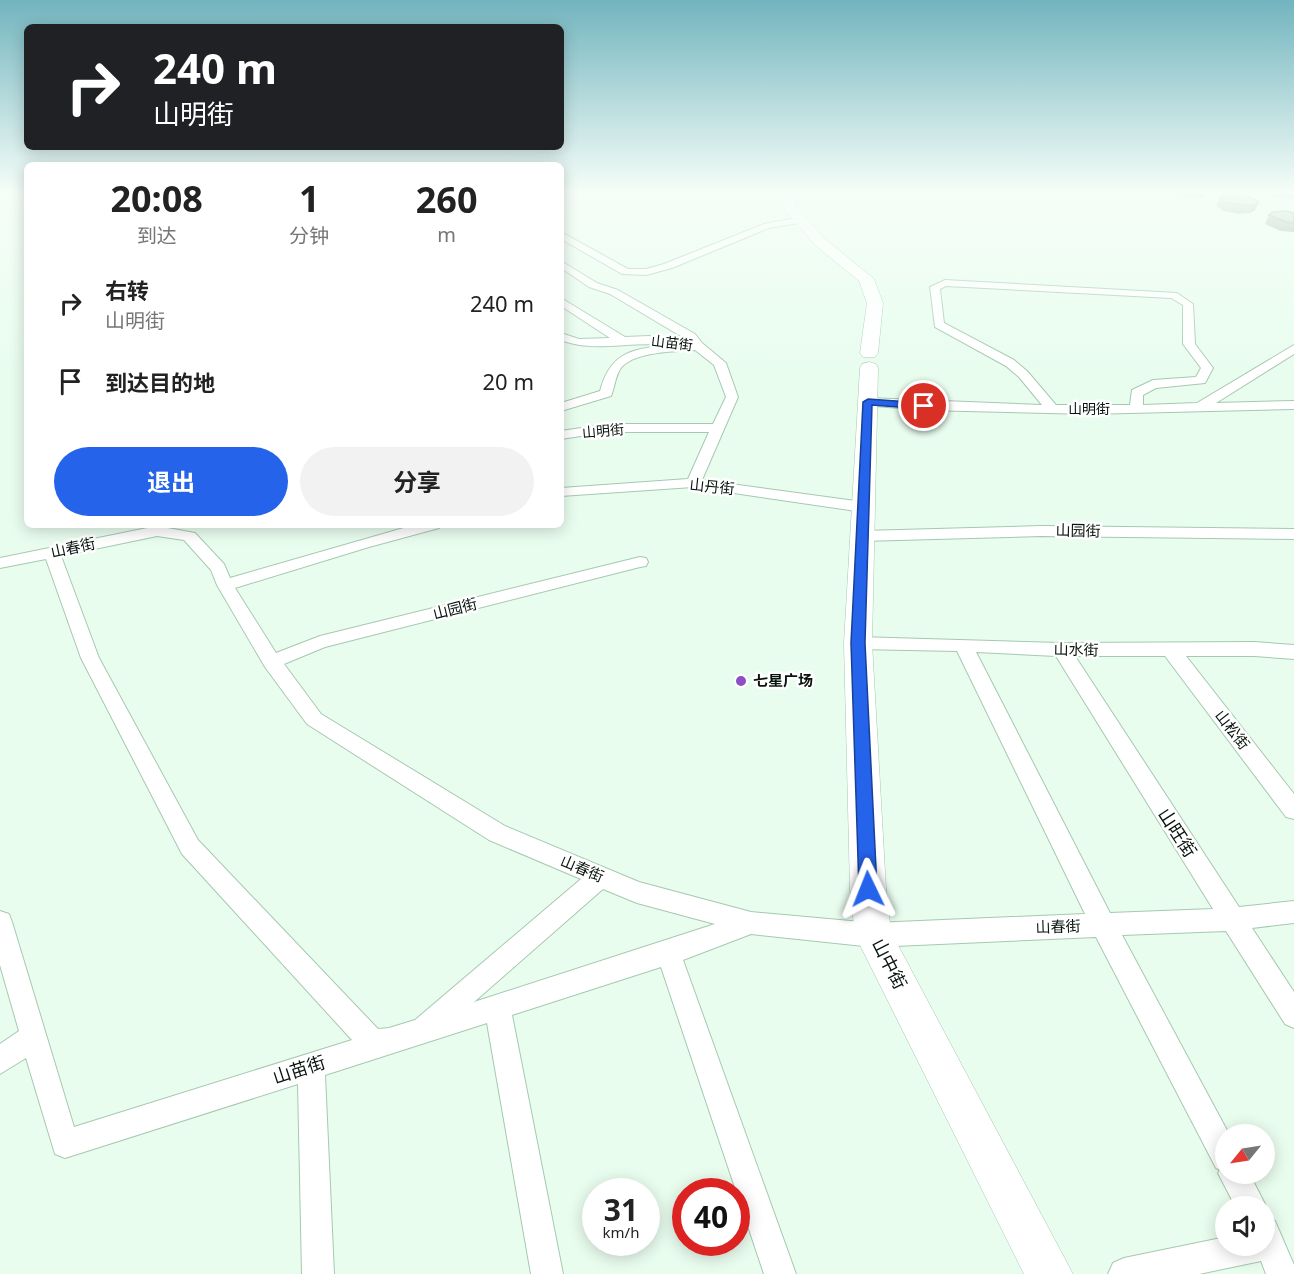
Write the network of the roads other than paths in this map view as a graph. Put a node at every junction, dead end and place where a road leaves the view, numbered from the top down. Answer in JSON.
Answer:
{"nodes":[{"id":1,"x":588,"y":250,"type":"edge"},
{"id":2,"x":706,"y":250,"type":"edge"},
{"id":3,"x":831,"y":250,"type":"edge"},
{"id":4,"x":564,"y":266,"type":"edge"},
{"id":5,"x":564,"y":303,"type":"edge"},
{"id":6,"x":564,"y":337,"type":"edge"},
{"id":7,"x":621,"y":340,"type":"junction"},
{"id":8,"x":698,"y":346,"type":"junction"},
{"id":9,"x":1294,"y":349,"type":"edge"},
{"id":10,"x":868,"y":402,"type":"junction"},
{"id":11,"x":1294,"y":405,"type":"edge"},
{"id":12,"x":564,"y":406,"type":"edge"},
{"id":13,"x":1200,"y":408,"type":"junction"},
{"id":14,"x":1052,"y":409,"type":"junction"},
{"id":15,"x":1136,"y":409,"type":"junction"},
{"id":16,"x":718,"y":428,"type":"junction"},
{"id":17,"x":564,"y":435,"type":"edge"},
{"id":18,"x":693,"y":483,"type":"junction"},
{"id":19,"x":564,"y":492,"type":"edge"},
{"id":20,"x":863,"y":521,"type":"junction"},
{"id":21,"x":168,"y":528,"type":"edge"},
{"id":22,"x":421,"y":528,"type":"edge"},
{"id":23,"x":157,"y":531,"type":"junction"},
{"id":24,"x":1294,"y":534,"type":"edge"},
{"id":25,"x":52,"y":552,"type":"junction"},
{"id":26,"x":640,"y":562,"type":"dead end"},
{"id":27,"x":0,"y":563,"type":"edge"},
{"id":28,"x":225,"y":585,"type":"junction"},
{"id":29,"x":858,"y":643,"type":"junction"},
{"id":30,"x":963,"y":645,"type":"junction"},
{"id":31,"x":1061,"y":650,"type":"junction"},
{"id":32,"x":1170,"y":650,"type":"junction"},
{"id":33,"x":1294,"y":652,"type":"edge"},
{"id":34,"x":272,"y":662,"type":"junction"},
{"id":35,"x":1294,"y":810,"type":"edge"},
{"id":36,"x":600,"y":877,"type":"junction"},
{"id":37,"x":1294,"y":912,"type":"edge"},
{"id":38,"x":1233,"y":919,"type":"junction"},
{"id":39,"x":0,"y":922,"type":"edge"},
{"id":40,"x":752,"y":923,"type":"junction"},
{"id":41,"x":1103,"y":925,"type":"junction"},
{"id":42,"x":873,"y":935,"type":"junction"},
{"id":43,"x":668,"y":952,"type":"junction"},
{"id":44,"x":497,"y":1007,"type":"junction"},
{"id":45,"x":1294,"y":1015,"type":"edge"},
{"id":46,"x":419,"y":1032,"type":"junction"},
{"id":47,"x":34,"y":1037,"type":"junction"},
{"id":48,"x":0,"y":1060,"type":"edge"},
{"id":49,"x":311,"y":1066,"type":"junction"},
{"id":50,"x":1215,"y":1137,"type":"edge"},
{"id":51,"x":1215,"y":1253,"type":"edge"},
{"id":52,"x":1273,"y":1256,"type":"edge"},
{"id":53,"x":318,"y":1274,"type":"edge"},
{"id":54,"x":547,"y":1274,"type":"edge"},
{"id":55,"x":780,"y":1274,"type":"edge"},
{"id":56,"x":1049,"y":1274,"type":"edge"},
{"id":57,"x":1125,"y":1274,"type":"edge"},
{"id":58,"x":1282,"y":1274,"type":"edge"}],
"edges":[{"from":1,"to":2,"type":"street"},
{"from":3,"to":10,"type":"street","name":"山中街"},
{"from":4,"to":8,"type":"street"},
{"from":5,"to":7,"type":"street"},
{"from":6,"to":7,"type":"street","name":"山苗街"},
{"from":7,"to":8,"type":"street","name":"山苗街"},
{"from":8,"to":12,"type":"street"},
{"from":8,"to":16,"type":"street","name":"山苗街"},
{"from":9,"to":13,"type":"street"},
{"from":10,"to":14,"type":"street","name":"山明街"},
{"from":10,"to":20,"type":"street","name":"山中街"},
{"from":11,"to":13,"type":"street","name":"山明街"},
{"from":13,"to":15,"type":"street","name":"山明街"},
{"from":14,"to":15,"type":"street","name":"山明街"},
{"from":14,"to":15,"type":"street"},
{"from":16,"to":17,"type":"street","name":"山明街"},
{"from":16,"to":18,"type":"street","name":"山苗街"},
{"from":18,"to":19,"type":"street","name":"山丹街"},
{"from":18,"to":20,"type":"street","name":"山丹街"},
{"from":20,"to":24,"type":"street","name":"山园街"},
{"from":20,"to":29,"type":"street","name":"山中街"},
{"from":21,"to":23,"type":"street"},
{"from":22,"to":28,"type":"street"},
{"from":23,"to":25,"type":"street","name":"山春街"},
{"from":23,"to":28,"type":"street","name":"山春街"},
{"from":25,"to":27,"type":"street","name":"山春街"},
{"from":25,"to":46,"type":"street"},
{"from":26,"to":34,"type":"street","name":"山园街"},
{"from":28,"to":34,"type":"street","name":"山春街"},
{"from":29,"to":30,"type":"street","name":"山水街"},
{"from":29,"to":42,"type":"street","name":"山中街"},
{"from":30,"to":31,"type":"street","name":"山水街"},
{"from":30,"to":41,"type":"street"},
{"from":31,"to":32,"type":"street","name":"山水街"},
{"from":31,"to":38,"type":"street","name":"山旺街"},
{"from":32,"to":33,"type":"street","name":"山水街"},
{"from":32,"to":35,"type":"street","name":"山松街"},
{"from":34,"to":36,"type":"street","name":"山春街"},
{"from":36,"to":40,"type":"street","name":"山春街"},
{"from":36,"to":46,"type":"street"},
{"from":37,"to":38,"type":"street","name":"山春街"},
{"from":38,"to":41,"type":"street","name":"山春街"},
{"from":38,"to":45,"type":"street","name":"山旺街"},
{"from":39,"to":47,"type":"street","name":"山苗街"},
{"from":40,"to":42,"type":"street","name":"山春街"},
{"from":40,"to":43,"type":"street","name":"山苗街"},
{"from":41,"to":42,"type":"street","name":"山春街"},
{"from":41,"to":50,"type":"street"},
{"from":42,"to":56,"type":"street","name":"山中街"},
{"from":43,"to":44,"type":"street","name":"山苗街"},
{"from":43,"to":55,"type":"street"},
{"from":44,"to":46,"type":"street","name":"山苗街"},
{"from":44,"to":54,"type":"street"},
{"from":46,"to":49,"type":"street","name":"山苗街"},
{"from":47,"to":48,"type":"street"},
{"from":47,"to":49,"type":"street","name":"山苗街"},
{"from":49,"to":53,"type":"street"},
{"from":51,"to":57,"type":"street"},
{"from":52,"to":58,"type":"street"}]}
